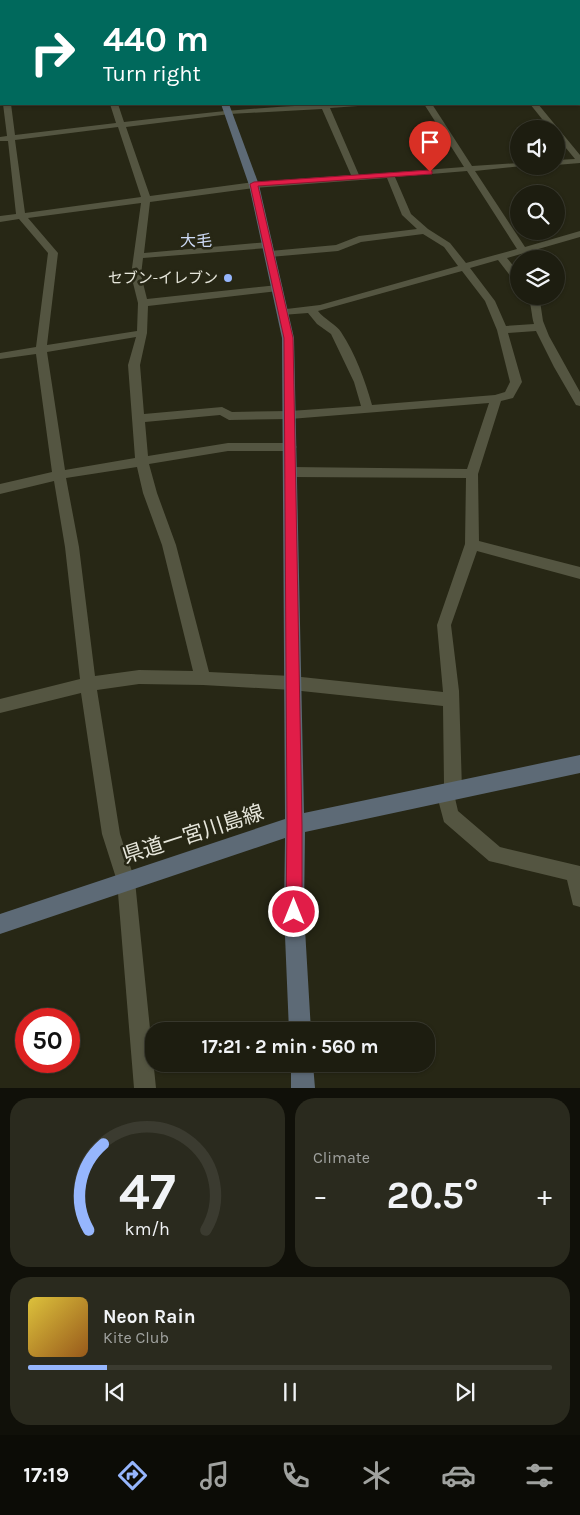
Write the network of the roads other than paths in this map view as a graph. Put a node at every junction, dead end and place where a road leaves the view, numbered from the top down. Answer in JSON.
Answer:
{"nodes":[{"id":1,"x":7,"y":105,"type":"edge"},
{"id":2,"x":114,"y":105,"type":"edge"},
{"id":3,"x":324,"y":105,"type":"edge"},
{"id":4,"x":429,"y":105,"type":"edge"},
{"id":5,"x":535,"y":105,"type":"edge"},
{"id":6,"x":227,"y":108,"type":"edge"},
{"id":7,"x":547,"y":120,"type":"edge"},
{"id":8,"x":120,"y":125,"type":"junction"},
{"id":9,"x":5,"y":139,"type":"edge"},
{"id":10,"x":565,"y":142,"type":"edge"},
{"id":11,"x":580,"y":159,"type":"edge"},
{"id":12,"x":565,"y":162,"type":"edge"},
{"id":13,"x":510,"y":166,"type":"edge"},
{"id":14,"x":470,"y":169,"type":"junction"},
{"id":15,"x":390,"y":175,"type":"junction"},
{"id":16,"x":356,"y":178,"type":"junction"},
{"id":17,"x":254,"y":184,"type":"junction"},
{"id":18,"x":146,"y":199,"type":"junction"},
{"id":19,"x":21,"y":216,"type":"junction"},
{"id":20,"x":0,"y":219,"type":"edge"},
{"id":21,"x":425,"y":231,"type":"junction"},
{"id":22,"x":580,"y":234,"type":"edge"},
{"id":23,"x":269,"y":249,"type":"junction"},
{"id":24,"x":522,"y":250,"type":"joint"},
{"id":25,"x":510,"y":253,"type":"edge"},
{"id":26,"x":138,"y":256,"type":"junction"},
{"id":27,"x":500,"y":256,"type":"junction"},
{"id":28,"x":462,"y":267,"type":"junction"},
{"id":29,"x":510,"y":269,"type":"edge"},
{"id":30,"x":278,"y":288,"type":"junction"},
{"id":31,"x":143,"y":303,"type":"junction"},
{"id":32,"x":534,"y":305,"type":"edge"},
{"id":33,"x":311,"y":310,"type":"junction"},
{"id":34,"x":282,"y":312,"type":"junction"},
{"id":35,"x":540,"y":327,"type":"junction"},
{"id":36,"x":502,"y":330,"type":"junction"},
{"id":37,"x":142,"y":333,"type":"junction"},
{"id":38,"x":41,"y":349,"type":"junction"},
{"id":39,"x":0,"y":356,"type":"edge"},
{"id":40,"x":496,"y":399,"type":"junction"},
{"id":41,"x":580,"y":402,"type":"edge"},
{"id":42,"x":368,"y":410,"type":"junction"},
{"id":43,"x":290,"y":415,"type":"junction"},
{"id":44,"x":138,"y":419,"type":"junction"},
{"id":45,"x":290,"y":447,"type":"junction"},
{"id":46,"x":142,"y":462,"type":"junction"},
{"id":47,"x":291,"y":472,"type":"junction"},
{"id":48,"x":472,"y":474,"type":"junction"},
{"id":49,"x":59,"y":475,"type":"junction"},
{"id":50,"x":0,"y":489,"type":"edge"},
{"id":51,"x":472,"y":544,"type":"junction"},
{"id":52,"x":580,"y":573,"type":"edge"},
{"id":53,"x":204,"y":678,"type":"junction"},
{"id":54,"x":292,"y":683,"type":"junction"},
{"id":55,"x":88,"y":684,"type":"junction"},
{"id":56,"x":451,"y":700,"type":"junction"},
{"id":57,"x":0,"y":706,"type":"edge"},
{"id":58,"x":580,"y":764,"type":"edge"},
{"id":59,"x":449,"y":791,"type":"junction"},
{"id":60,"x":295,"y":825,"type":"junction"},
{"id":61,"x":577,"y":873,"type":"edge"},
{"id":62,"x":126,"y":882,"type":"junction"},
{"id":63,"x":580,"y":898,"type":"edge"},
{"id":64,"x":0,"y":924,"type":"edge"},
{"id":65,"x":300,"y":1022,"type":"edge"},
{"id":66,"x":302,"y":1072,"type":"edge"},
{"id":67,"x":145,"y":1088,"type":"edge"},
{"id":68,"x":303,"y":1088,"type":"edge"}],
"edges":[{"from":1,"to":9,"type":"street"},
{"from":2,"to":8,"type":"street"},
{"from":3,"to":6,"type":"street"},
{"from":3,"to":16,"type":"street"},
{"from":4,"to":14,"type":"street"},
{"from":5,"to":7,"type":"street"},
{"from":6,"to":8,"type":"street"},
{"from":6,"to":17,"type":"main road"},
{"from":8,"to":9,"type":"street"},
{"from":8,"to":18,"type":"street"},
{"from":9,"to":19,"type":"street"},
{"from":10,"to":11,"type":"street"},
{"from":11,"to":12,"type":"street"},
{"from":13,"to":14,"type":"street"},
{"from":14,"to":15,"type":"street"},
{"from":14,"to":24,"type":"street"},
{"from":15,"to":16,"type":"street"},
{"from":15,"to":21,"type":"street"},
{"from":16,"to":17,"type":"street"},
{"from":17,"to":18,"type":"street"},
{"from":17,"to":23,"type":"main road"},
{"from":18,"to":19,"type":"street"},
{"from":18,"to":26,"type":"street"},
{"from":19,"to":20,"type":"street"},
{"from":19,"to":38,"type":"street"},
{"from":21,"to":23,"type":"street"},
{"from":21,"to":28,"type":"street"},
{"from":22,"to":24,"type":"street"},
{"from":23,"to":26,"type":"street"},
{"from":23,"to":30,"type":"main road"},
{"from":25,"to":27,"type":"street"},
{"from":26,"to":31,"type":"street"},
{"from":27,"to":28,"type":"street"},
{"from":27,"to":29,"type":"street"},
{"from":28,"to":33,"type":"street"},
{"from":28,"to":36,"type":"street"},
{"from":30,"to":31,"type":"street"},
{"from":30,"to":34,"type":"main road"},
{"from":31,"to":37,"type":"street"},
{"from":32,"to":35,"type":"street"},
{"from":33,"to":34,"type":"street"},
{"from":33,"to":42,"type":"street"},
{"from":34,"to":43,"type":"main road"},
{"from":35,"to":36,"type":"street"},
{"from":35,"to":41,"type":"street"},
{"from":36,"to":40,"type":"street"},
{"from":37,"to":38,"type":"street"},
{"from":37,"to":44,"type":"street"},
{"from":38,"to":39,"type":"street"},
{"from":38,"to":49,"type":"street"},
{"from":40,"to":42,"type":"street"},
{"from":40,"to":48,"type":"street"},
{"from":42,"to":43,"type":"street"},
{"from":43,"to":44,"type":"street"},
{"from":43,"to":45,"type":"main road"},
{"from":44,"to":46,"type":"street"},
{"from":45,"to":46,"type":"street"},
{"from":45,"to":47,"type":"main road"},
{"from":46,"to":49,"type":"street"},
{"from":46,"to":53,"type":"street"},
{"from":47,"to":48,"type":"street"},
{"from":47,"to":54,"type":"main road"},
{"from":48,"to":51,"type":"street"},
{"from":49,"to":50,"type":"street"},
{"from":49,"to":55,"type":"street"},
{"from":51,"to":52,"type":"street"},
{"from":51,"to":56,"type":"street"},
{"from":53,"to":54,"type":"street"},
{"from":53,"to":55,"type":"street"},
{"from":54,"to":56,"type":"street"},
{"from":54,"to":60,"type":"main road"},
{"from":55,"to":57,"type":"street"},
{"from":55,"to":62,"type":"street"},
{"from":56,"to":59,"type":"street"},
{"from":58,"to":59,"type":"main road","name":"県道一宮川島線"},
{"from":59,"to":60,"type":"main road","name":"県道一宮川島線"},
{"from":59,"to":61,"type":"street"},
{"from":60,"to":62,"type":"main road","name":"県道一宮川島線"},
{"from":60,"to":65,"type":"main road"},
{"from":61,"to":63,"type":"street"},
{"from":62,"to":64,"type":"main road","name":"県道一宮川島線"},
{"from":62,"to":67,"type":"street"},
{"from":66,"to":68,"type":"main road"}]}
